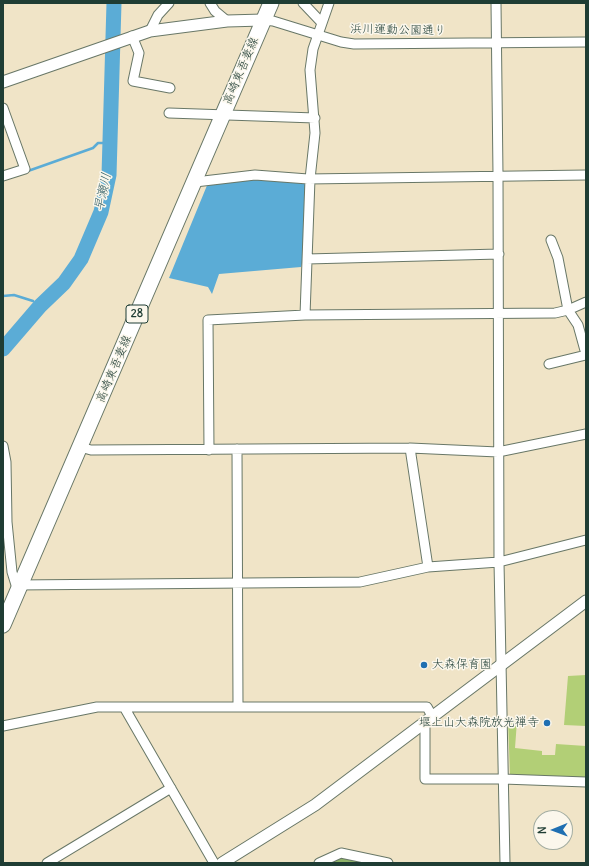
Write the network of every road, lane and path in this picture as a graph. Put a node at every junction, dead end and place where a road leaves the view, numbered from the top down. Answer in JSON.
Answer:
{"nodes":[{"id":1,"x":169,"y":3,"type":"edge"},
{"id":2,"x":210,"y":3,"type":"edge"},
{"id":3,"x":271,"y":3,"type":"edge"},
{"id":4,"x":303,"y":3,"type":"edge"},
{"id":5,"x":329,"y":3,"type":"edge"},
{"id":6,"x":496,"y":3,"type":"edge"},
{"id":7,"x":263,"y":20,"type":"junction"},
{"id":8,"x":227,"y":21,"type":"junction"},
{"id":9,"x":322,"y":22,"type":"junction"},
{"id":10,"x":150,"y":31,"type":"junction"},
{"id":11,"x":318,"y":34,"type":"junction"},
{"id":12,"x":132,"y":36,"type":"junction"},
{"id":13,"x":586,"y":42,"type":"edge"},
{"id":14,"x":496,"y":43,"type":"junction"},
{"id":15,"x":3,"y":82,"type":"edge"},
{"id":16,"x":170,"y":88,"type":"dead end"},
{"id":17,"x":3,"y":108,"type":"edge"},
{"id":18,"x":169,"y":113,"type":"dead end"},
{"id":19,"x":223,"y":116,"type":"junction"},
{"id":20,"x":315,"y":118,"type":"junction"},
{"id":21,"x":498,"y":175,"type":"junction"},
{"id":22,"x":586,"y":175,"type":"edge"},
{"id":23,"x":3,"y":176,"type":"edge"},
{"id":24,"x":310,"y":179,"type":"junction"},
{"id":25,"x":195,"y":182,"type":"junction"},
{"id":26,"x":551,"y":240,"type":"dead end"},
{"id":27,"x":499,"y":254,"type":"junction"},
{"id":28,"x":307,"y":259,"type":"junction"},
{"id":29,"x":586,"y":302,"type":"edge"},
{"id":30,"x":568,"y":310,"type":"junction"},
{"id":31,"x":305,"y":314,"type":"junction"},
{"id":32,"x":498,"y":315,"type":"junction"},
{"id":33,"x":586,"y":354,"type":"edge"},
{"id":34,"x":549,"y":364,"type":"dead end"},
{"id":35,"x":586,"y":434,"type":"edge"},
{"id":36,"x":3,"y":446,"type":"edge"},
{"id":37,"x":80,"y":447,"type":"junction"},
{"id":38,"x":410,"y":448,"type":"junction"},
{"id":39,"x":237,"y":449,"type":"junction"},
{"id":40,"x":209,"y":450,"type":"junction"},
{"id":41,"x":498,"y":452,"type":"junction"},
{"id":42,"x":5,"y":512,"type":"edge"},
{"id":43,"x":586,"y":540,"type":"edge"},
{"id":44,"x":7,"y":550,"type":"edge"},
{"id":45,"x":499,"y":562,"type":"junction"},
{"id":46,"x":428,"y":567,"type":"junction"},
{"id":47,"x":237,"y":583,"type":"junction"},
{"id":48,"x":21,"y":585,"type":"junction"},
{"id":49,"x":586,"y":601,"type":"edge"},
{"id":50,"x":3,"y":625,"type":"edge"},
{"id":51,"x":502,"y":664,"type":"junction"},
{"id":52,"x":124,"y":707,"type":"junction"},
{"id":53,"x":238,"y":707,"type":"junction"},
{"id":54,"x":429,"y":719,"type":"junction"},
{"id":55,"x":3,"y":726,"type":"edge"},
{"id":56,"x":503,"y":778,"type":"junction"},
{"id":57,"x":586,"y":782,"type":"edge"},
{"id":58,"x":171,"y":788,"type":"junction"},
{"id":59,"x":47,"y":863,"type":"edge"},
{"id":60,"x":214,"y":863,"type":"edge"},
{"id":61,"x":222,"y":863,"type":"edge"},
{"id":62,"x":319,"y":863,"type":"edge"},
{"id":63,"x":388,"y":863,"type":"edge"},
{"id":64,"x":505,"y":863,"type":"edge"}],
"edges":[{"from":1,"to":10,"type":"street"},
{"from":2,"to":8,"type":"street"},
{"from":3,"to":7,"type":"main road","name":"高崎東吾妻線","number":"28"},
{"from":4,"to":9,"type":"street"},
{"from":5,"to":9,"type":"street"},
{"from":6,"to":14,"type":"street"},
{"from":7,"to":8,"type":"street","name":"浜川運動公園通り"},
{"from":7,"to":11,"type":"street","name":"浜川運動公園通り"},
{"from":7,"to":19,"type":"main road","name":"高崎東吾妻線","number":"28"},
{"from":8,"to":10,"type":"street","name":"浜川運動公園通り"},
{"from":9,"to":11,"type":"street"},
{"from":10,"to":12,"type":"street","name":"浜川運動公園通り"},
{"from":11,"to":14,"type":"street","name":"浜川運動公園通り"},
{"from":11,"to":20,"type":"street"},
{"from":12,"to":15,"type":"street","name":"浜川運動公園通り"},
{"from":12,"to":16,"type":"street"},
{"from":13,"to":14,"type":"street","name":"浜川運動公園通り"},
{"from":14,"to":21,"type":"street"},
{"from":17,"to":23,"type":"street"},
{"from":18,"to":19,"type":"street"},
{"from":19,"to":20,"type":"street"},
{"from":19,"to":25,"type":"main road","name":"高崎東吾妻線","number":"28"},
{"from":20,"to":24,"type":"street"},
{"from":21,"to":22,"type":"street"},
{"from":21,"to":24,"type":"street"},
{"from":21,"to":27,"type":"street"},
{"from":24,"to":25,"type":"street"},
{"from":24,"to":28,"type":"street"},
{"from":25,"to":37,"type":"main road","name":"高崎東吾妻線","number":"28"},
{"from":26,"to":30,"type":"street"},
{"from":27,"to":28,"type":"street"},
{"from":27,"to":32,"type":"street"},
{"from":28,"to":31,"type":"street"},
{"from":29,"to":30,"type":"street"},
{"from":30,"to":32,"type":"street"},
{"from":30,"to":33,"type":"street"},
{"from":31,"to":32,"type":"street"},
{"from":31,"to":40,"type":"street"},
{"from":32,"to":41,"type":"street"},
{"from":33,"to":34,"type":"street"},
{"from":35,"to":41,"type":"street"},
{"from":36,"to":42,"type":"street"},
{"from":37,"to":40,"type":"street"},
{"from":37,"to":48,"type":"main road","name":"高崎東吾妻線","number":"28"},
{"from":38,"to":39,"type":"street"},
{"from":38,"to":41,"type":"street"},
{"from":38,"to":46,"type":"street"},
{"from":39,"to":40,"type":"street"},
{"from":39,"to":47,"type":"street"},
{"from":41,"to":45,"type":"street"},
{"from":42,"to":44,"type":"street"},
{"from":43,"to":45,"type":"street"},
{"from":44,"to":48,"type":"street"},
{"from":45,"to":46,"type":"street"},
{"from":45,"to":51,"type":"street"},
{"from":46,"to":47,"type":"street"},
{"from":47,"to":48,"type":"street"},
{"from":47,"to":53,"type":"street"},
{"from":48,"to":50,"type":"main road","name":"高崎東吾妻線","number":"28"},
{"from":49,"to":51,"type":"street"},
{"from":51,"to":54,"type":"street"},
{"from":51,"to":56,"type":"street"},
{"from":52,"to":53,"type":"street"},
{"from":52,"to":55,"type":"street"},
{"from":52,"to":58,"type":"street"},
{"from":53,"to":54,"type":"street"},
{"from":54,"to":56,"type":"street"},
{"from":54,"to":61,"type":"street"},
{"from":56,"to":57,"type":"street"},
{"from":56,"to":64,"type":"street"},
{"from":58,"to":59,"type":"street"},
{"from":58,"to":60,"type":"street"},
{"from":62,"to":63,"type":"street"}]}
